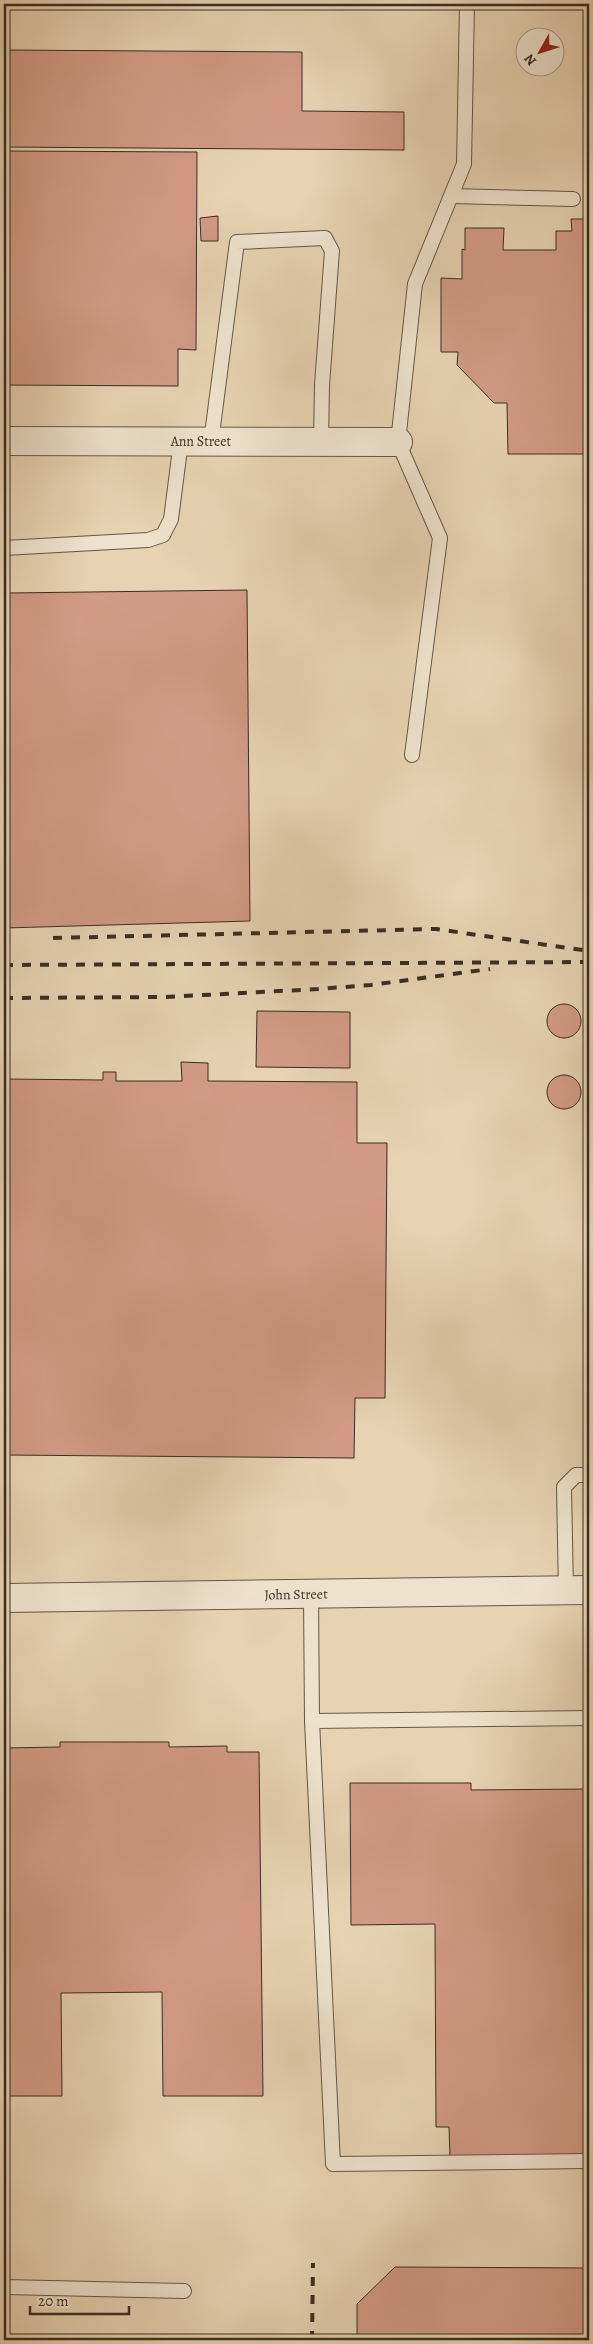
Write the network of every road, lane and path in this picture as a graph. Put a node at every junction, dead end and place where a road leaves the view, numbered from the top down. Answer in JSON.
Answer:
{"nodes":[{"id":1,"x":466,"y":4,"type":"edge"},
{"id":2,"x":451,"y":196,"type":"junction"},
{"id":3,"x":573,"y":199,"type":"dead end"},
{"id":4,"x":4,"y":441,"type":"edge"},
{"id":5,"x":181,"y":441,"type":"junction"},
{"id":6,"x":210,"y":442,"type":"junction"},
{"id":7,"x":320,"y":442,"type":"junction"},
{"id":8,"x":398,"y":442,"type":"junction"},
{"id":9,"x":4,"y":548,"type":"edge"},
{"id":10,"x":412,"y":755,"type":"dead end"},
{"id":11,"x":589,"y":1475,"type":"edge"},
{"id":12,"x":577,"y":1591,"type":"edge"},
{"id":13,"x":311,"y":1594,"type":"junction"},
{"id":14,"x":4,"y":1598,"type":"edge"},
{"id":15,"x":589,"y":1718,"type":"edge"},
{"id":16,"x":312,"y":1721,"type":"junction"},
{"id":17,"x":589,"y":2161,"type":"edge"},
{"id":18,"x":4,"y":2287,"type":"edge"},
{"id":19,"x":184,"y":2291,"type":"dead end"}],
"edges":[{"from":1,"to":2,"type":"lane"},
{"from":2,"to":3,"type":"lane"},
{"from":2,"to":8,"type":"lane"},
{"from":4,"to":5,"type":"street","name":"Ann Street"},
{"from":5,"to":6,"type":"street","name":"Ann Street"},
{"from":5,"to":9,"type":"lane"},
{"from":6,"to":7,"type":"street","name":"Ann Street"},
{"from":6,"to":7,"type":"lane"},
{"from":7,"to":8,"type":"street","name":"Ann Street"},
{"from":8,"to":10,"type":"lane"},
{"from":11,"to":12,"type":"lane"},
{"from":12,"to":13,"type":"street","name":"John Street"},
{"from":13,"to":14,"type":"street","name":"John Street"},
{"from":13,"to":16,"type":"lane"},
{"from":15,"to":16,"type":"lane"},
{"from":16,"to":17,"type":"lane"},
{"from":18,"to":19,"type":"lane"}]}
